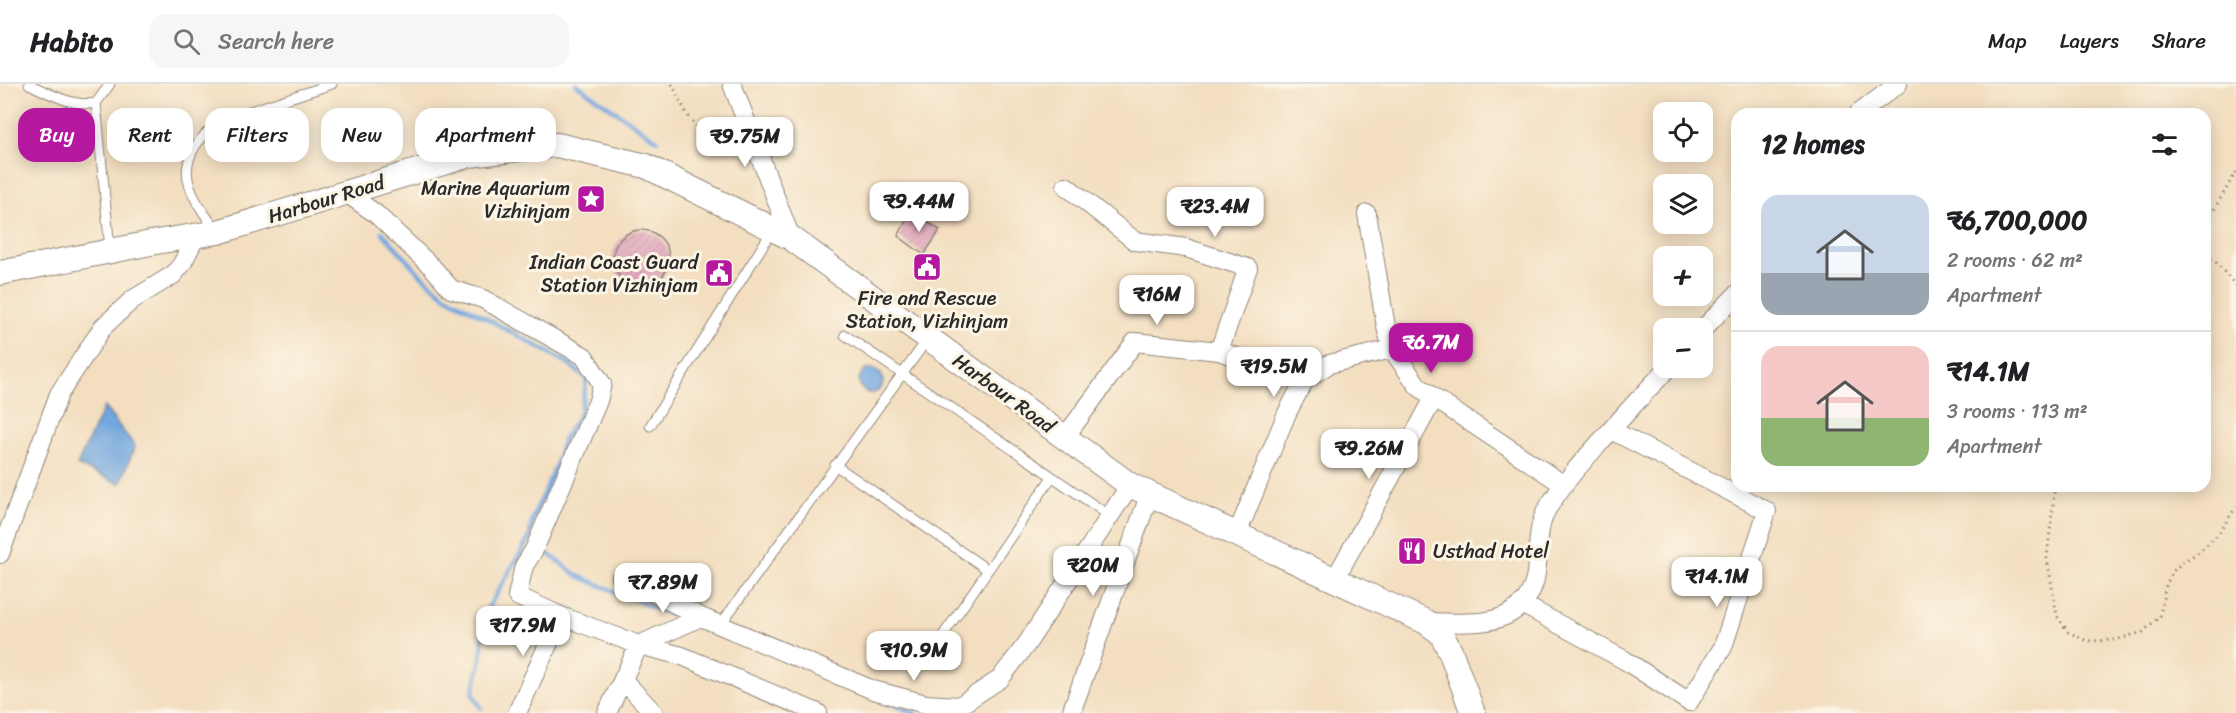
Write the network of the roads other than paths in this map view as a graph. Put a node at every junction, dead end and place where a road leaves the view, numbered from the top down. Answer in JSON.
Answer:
{"nodes":[{"id":1,"x":29,"y":84,"type":"edge"},
{"id":2,"x":111,"y":84,"type":"edge"},
{"id":3,"x":332,"y":84,"type":"edge"},
{"id":4,"x":732,"y":84,"type":"edge"},
{"id":5,"x":1898,"y":84,"type":"edge"},
{"id":6,"x":96,"y":103,"type":"junction"},
{"id":7,"x":1866,"y":108,"type":"edge"},
{"id":8,"x":1066,"y":186,"type":"dead end"},
{"id":9,"x":345,"y":192,"type":"junction"},
{"id":10,"x":1367,"y":214,"type":"dead end"},
{"id":11,"x":207,"y":234,"type":"junction"},
{"id":12,"x":782,"y":234,"type":"junction"},
{"id":13,"x":110,"y":251,"type":"junction"},
{"id":14,"x":0,"y":273,"type":"edge"},
{"id":15,"x":1731,"y":300,"type":"edge"},
{"id":16,"x":1713,"y":319,"type":"edge"},
{"id":17,"x":845,"y":335,"type":"dead end"},
{"id":18,"x":928,"y":338,"type":"junction"},
{"id":19,"x":1392,"y":349,"type":"junction"},
{"id":20,"x":1219,"y":351,"type":"junction"},
{"id":21,"x":903,"y":374,"type":"junction"},
{"id":22,"x":1659,"y":378,"type":"edge"},
{"id":23,"x":1304,"y":381,"type":"junction"},
{"id":24,"x":1434,"y":398,"type":"junction"},
{"id":25,"x":650,"y":426,"type":"dead end"},
{"id":26,"x":1611,"y":430,"type":"junction"},
{"id":27,"x":1065,"y":437,"type":"junction"},
{"id":28,"x":835,"y":465,"type":"junction"},
{"id":29,"x":1052,"y":477,"type":"junction"},
{"id":30,"x":1564,"y":485,"type":"junction"},
{"id":31,"x":1140,"y":489,"type":"junction"},
{"id":32,"x":1110,"y":516,"type":"junction"},
{"id":33,"x":1237,"y":534,"type":"junction"},
{"id":34,"x":0,"y":554,"type":"edge"},
{"id":35,"x":988,"y":570,"type":"junction"},
{"id":36,"x":621,"y":577,"type":"dead end"},
{"id":37,"x":1335,"y":579,"type":"junction"},
{"id":38,"x":1522,"y":604,"type":"junction"},
{"id":39,"x":561,"y":616,"type":"junction"},
{"id":40,"x":701,"y":617,"type":"junction"},
{"id":41,"x":1426,"y":622,"type":"junction"},
{"id":42,"x":721,"y":624,"type":"junction"},
{"id":43,"x":937,"y":644,"type":"dead end"},
{"id":44,"x":639,"y":645,"type":"junction"},
{"id":45,"x":623,"y":680,"type":"junction"},
{"id":46,"x":517,"y":713,"type":"edge"},
{"id":47,"x":607,"y":713,"type":"edge"},
{"id":48,"x":654,"y":713,"type":"edge"},
{"id":49,"x":818,"y":713,"type":"edge"},
{"id":50,"x":1071,"y":713,"type":"edge"},
{"id":51,"x":1473,"y":713,"type":"edge"}],
"edges":[{"from":1,"to":6,"type":"lane"},
{"from":2,"to":6,"type":"lane"},
{"from":3,"to":11,"type":"lane"},
{"from":4,"to":12,"type":"street"},
{"from":5,"to":7,"type":"street"},
{"from":6,"to":13,"type":"lane"},
{"from":8,"to":20,"type":"street"},
{"from":9,"to":11,"type":"street","name":"Harbour Road"},
{"from":9,"to":12,"type":"street","name":"Harbour Road"},
{"from":9,"to":39,"type":"street"},
{"from":10,"to":19,"type":"street"},
{"from":11,"to":13,"type":"street","name":"Harbour Road"},
{"from":11,"to":34,"type":"street"},
{"from":12,"to":18,"type":"street","name":"Harbour Road"},
{"from":12,"to":25,"type":"lane"},
{"from":13,"to":14,"type":"street","name":"Harbour Road"},
{"from":15,"to":16,"type":"street"},
{"from":17,"to":21,"type":"lane"},
{"from":18,"to":21,"type":"lane"},
{"from":18,"to":27,"type":"street","name":"Harbour Road"},
{"from":19,"to":23,"type":"street"},
{"from":19,"to":24,"type":"street"},
{"from":20,"to":23,"type":"street"},
{"from":20,"to":27,"type":"street"},
{"from":21,"to":28,"type":"lane"},
{"from":21,"to":29,"type":"lane"},
{"from":22,"to":26,"type":"street"},
{"from":23,"to":33,"type":"street"},
{"from":24,"to":30,"type":"street"},
{"from":24,"to":37,"type":"street"},
{"from":26,"to":30,"type":"street"},
{"from":26,"to":38,"type":"street"},
{"from":27,"to":31,"type":"street","name":"Harbour Road"},
{"from":28,"to":35,"type":"lane"},
{"from":28,"to":42,"type":"lane"},
{"from":29,"to":32,"type":"lane"},
{"from":29,"to":35,"type":"lane"},
{"from":30,"to":38,"type":"street"},
{"from":31,"to":32,"type":"street"},
{"from":31,"to":33,"type":"street","name":"Harbour Road"},
{"from":31,"to":50,"type":"street"},
{"from":32,"to":42,"type":"street"},
{"from":33,"to":37,"type":"street","name":"Harbour Road"},
{"from":35,"to":43,"type":"lane"},
{"from":36,"to":40,"type":"street"},
{"from":37,"to":41,"type":"street","name":"Harbour Road"},
{"from":38,"to":41,"type":"street"},
{"from":39,"to":44,"type":"street"},
{"from":39,"to":46,"type":"street"},
{"from":40,"to":42,"type":"street"},
{"from":40,"to":44,"type":"street"},
{"from":41,"to":51,"type":"street","name":"Harbour Road"},
{"from":44,"to":45,"type":"street"},
{"from":44,"to":49,"type":"street"},
{"from":45,"to":47,"type":"street"},
{"from":45,"to":48,"type":"street"}]}
